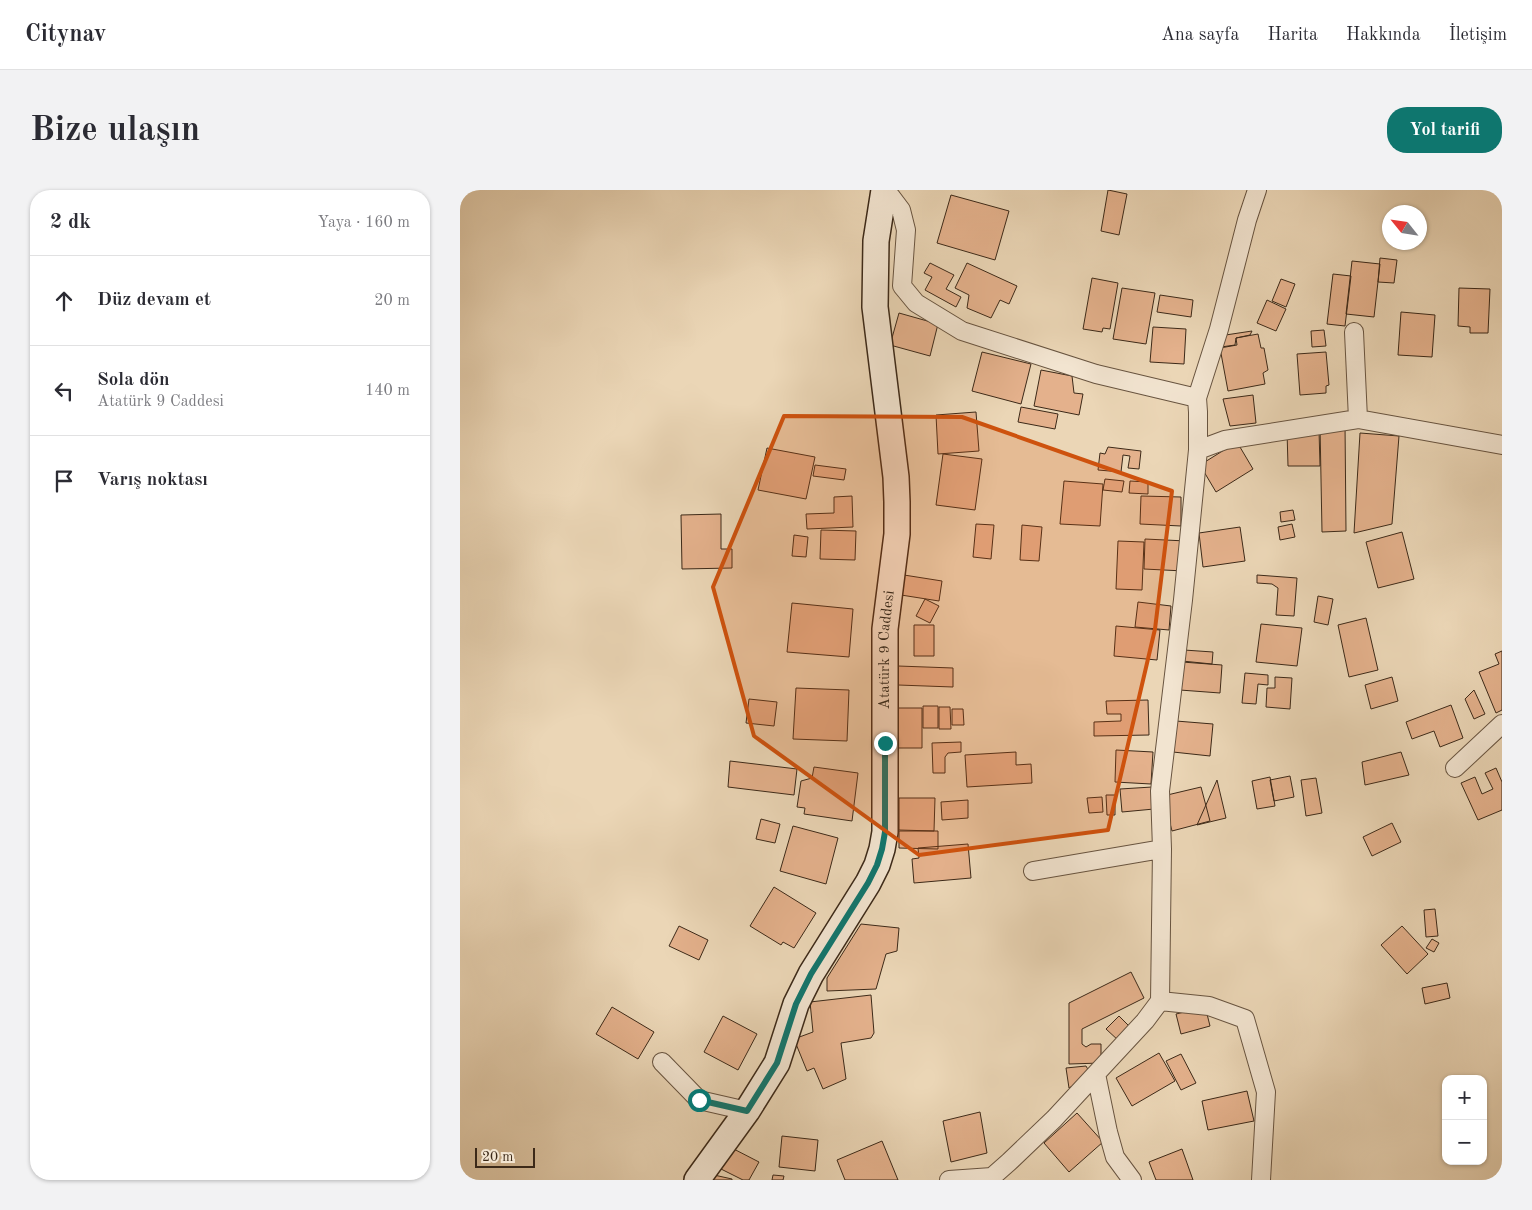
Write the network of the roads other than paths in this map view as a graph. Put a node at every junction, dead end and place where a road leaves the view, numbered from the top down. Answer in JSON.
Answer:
{"nodes":[{"id":1,"x":885,"y":190,"type":"edge"},
{"id":2,"x":1257,"y":190,"type":"edge"},
{"id":3,"x":1354,"y":332,"type":"dead end"},
{"id":4,"x":1197,"y":398,"type":"junction"},
{"id":5,"x":1358,"y":419,"type":"junction"},
{"id":6,"x":1502,"y":445,"type":"edge"},
{"id":7,"x":1198,"y":450,"type":"junction"},
{"id":8,"x":1502,"y":724,"type":"edge"},
{"id":9,"x":1455,"y":768,"type":"dead end"},
{"id":10,"x":1162,"y":849,"type":"junction"},
{"id":11,"x":1033,"y":871,"type":"dead end"},
{"id":12,"x":1160,"y":1001,"type":"junction"},
{"id":13,"x":662,"y":1062,"type":"dead end"},
{"id":14,"x":1096,"y":1074,"type":"junction"},
{"id":15,"x":747,"y":1111,"type":"junction"},
{"id":16,"x":1003,"y":1175,"type":"edge"},
{"id":17,"x":697,"y":1180,"type":"edge"},
{"id":18,"x":949,"y":1180,"type":"edge"},
{"id":19,"x":1132,"y":1180,"type":"edge"},
{"id":20,"x":1261,"y":1180,"type":"edge"}],
"edges":[{"from":1,"to":4,"type":"street"},
{"from":1,"to":15,"type":"street","name":"Atatürk 9 Caddesi"},
{"from":2,"to":4,"type":"street"},
{"from":3,"to":5,"type":"street"},
{"from":4,"to":7,"type":"street"},
{"from":5,"to":6,"type":"street"},
{"from":5,"to":7,"type":"street"},
{"from":7,"to":10,"type":"street"},
{"from":8,"to":9,"type":"street"},
{"from":10,"to":11,"type":"street"},
{"from":10,"to":12,"type":"street"},
{"from":12,"to":14,"type":"street"},
{"from":12,"to":20,"type":"street"},
{"from":13,"to":15,"type":"street"},
{"from":14,"to":16,"type":"street"},
{"from":14,"to":19,"type":"street"},
{"from":15,"to":17,"type":"street","name":"Atatürk 9 Caddesi"},
{"from":16,"to":18,"type":"street"}]}
